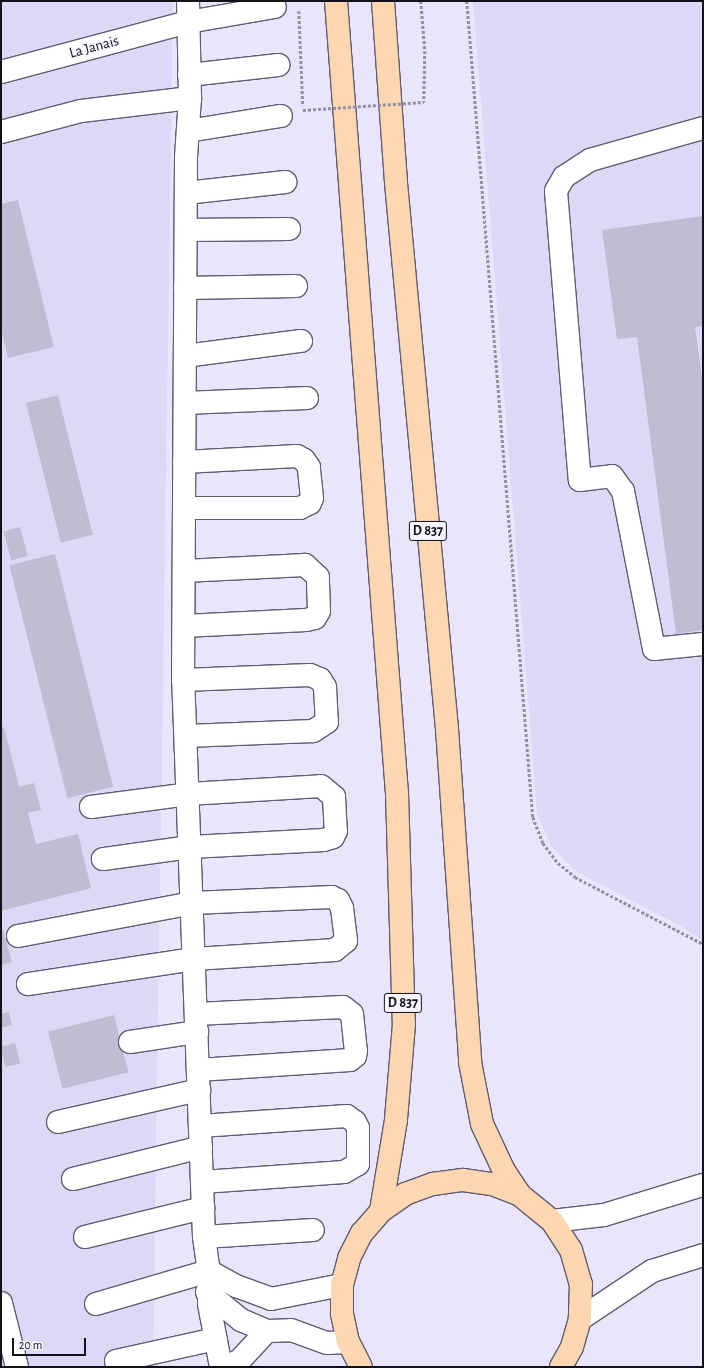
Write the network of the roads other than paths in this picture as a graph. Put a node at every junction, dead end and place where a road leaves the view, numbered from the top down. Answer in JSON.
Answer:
{"nodes":[{"id":1,"x":336,"y":1,"type":"edge"},
{"id":2,"x":383,"y":1,"type":"edge"},
{"id":3,"x":275,"y":7,"type":"dead end"},
{"id":4,"x":188,"y":12,"type":"edge"},
{"id":5,"x":278,"y":65,"type":"dead end"},
{"id":6,"x":1,"y":72,"type":"edge"},
{"id":7,"x":189,"y":75,"type":"junction"},
{"id":8,"x":190,"y":98,"type":"junction"},
{"id":9,"x":281,"y":116,"type":"dead end"},
{"id":10,"x":703,"y":128,"type":"edge"},
{"id":11,"x":188,"y":131,"type":"junction"},
{"id":12,"x":1,"y":132,"type":"edge"},
{"id":13,"x":285,"y":182,"type":"dead end"},
{"id":14,"x":186,"y":193,"type":"junction"},
{"id":15,"x":289,"y":229,"type":"dead end"},
{"id":16,"x":186,"y":230,"type":"junction"},
{"id":17,"x":296,"y":286,"type":"dead end"},
{"id":18,"x":185,"y":288,"type":"junction"},
{"id":19,"x":300,"y":341,"type":"dead end"},
{"id":20,"x":185,"y":356,"type":"junction"},
{"id":21,"x":306,"y":398,"type":"dead end"},
{"id":22,"x":185,"y":403,"type":"junction"},
{"id":23,"x":184,"y":462,"type":"junction"},
{"id":24,"x":184,"y":508,"type":"junction"},
{"id":25,"x":184,"y":571,"type":"junction"},
{"id":26,"x":184,"y":626,"type":"junction"},
{"id":27,"x":703,"y":644,"type":"edge"},
{"id":28,"x":183,"y":680,"type":"junction"},
{"id":29,"x":186,"y":736,"type":"junction"},
{"id":30,"x":188,"y":794,"type":"junction"},
{"id":31,"x":91,"y":807,"type":"dead end"},
{"id":32,"x":190,"y":847,"type":"junction"},
{"id":33,"x":103,"y":859,"type":"dead end"},
{"id":34,"x":192,"y":903,"type":"junction"},
{"id":35,"x":18,"y":936,"type":"dead end"},
{"id":36,"x":194,"y":959,"type":"junction"},
{"id":37,"x":28,"y":984,"type":"dead end"},
{"id":38,"x":196,"y":1023,"type":"junction"},
{"id":39,"x":130,"y":1042,"type":"dead end"},
{"id":40,"x":198,"y":1080,"type":"junction"},
{"id":41,"x":58,"y":1122,"type":"dead end"},
{"id":42,"x":200,"y":1126,"type":"junction"},
{"id":43,"x":201,"y":1147,"type":"junction"},
{"id":44,"x":72,"y":1179,"type":"dead end"},
{"id":45,"x":202,"y":1182,"type":"junction"},
{"id":46,"x":703,"y":1185,"type":"edge"},
{"id":47,"x":520,"y":1195,"type":"junction"},
{"id":48,"x":203,"y":1208,"type":"junction"},
{"id":49,"x":381,"y":1211,"type":"junction"},
{"id":50,"x":552,"y":1221,"type":"junction"},
{"id":51,"x":313,"y":1230,"type":"dead end"},
{"id":52,"x":85,"y":1237,"type":"dead end"},
{"id":53,"x":204,"y":1237,"type":"junction"},
{"id":54,"x":703,"y":1255,"type":"edge"},
{"id":55,"x":208,"y":1282,"type":"junction"},
{"id":56,"x":342,"y":1286,"type":"junction"},
{"id":57,"x":271,"y":1299,"type":"junction"},
{"id":58,"x":1,"y":1303,"type":"edge"},
{"id":59,"x":96,"y":1304,"type":"dead end"},
{"id":60,"x":580,"y":1319,"type":"junction"},
{"id":61,"x":240,"y":1320,"type":"junction"},
{"id":62,"x":267,"y":1331,"type":"junction"},
{"id":63,"x":215,"y":1332,"type":"junction"},
{"id":64,"x":348,"y":1342,"type":"junction"},
{"id":65,"x":116,"y":1361,"type":"dead end"},
{"id":66,"x":17,"y":1367,"type":"edge"},
{"id":67,"x":221,"y":1367,"type":"edge"},
{"id":68,"x":361,"y":1367,"type":"edge"},
{"id":69,"x":561,"y":1367,"type":"edge"}],
"edges":[{"from":1,"to":49,"type":"main road","number":"D 837"},
{"from":2,"to":47,"type":"main road","number":"D 837"},
{"from":3,"to":4,"type":"street","name":"La Janais"},
{"from":4,"to":6,"type":"street","name":"La Janais"},
{"from":4,"to":7,"type":"street"},
{"from":5,"to":7,"type":"street"},
{"from":7,"to":8,"type":"street"},
{"from":8,"to":11,"type":"street"},
{"from":8,"to":12,"type":"street"},
{"from":9,"to":11,"type":"street"},
{"from":10,"to":27,"type":"street"},
{"from":11,"to":14,"type":"street"},
{"from":13,"to":14,"type":"street"},
{"from":14,"to":16,"type":"street"},
{"from":15,"to":16,"type":"street"},
{"from":16,"to":18,"type":"street"},
{"from":17,"to":18,"type":"street"},
{"from":18,"to":20,"type":"street"},
{"from":19,"to":20,"type":"street"},
{"from":20,"to":22,"type":"street"},
{"from":21,"to":22,"type":"street"},
{"from":22,"to":23,"type":"street"},
{"from":23,"to":24,"type":"street"},
{"from":23,"to":24,"type":"street"},
{"from":24,"to":25,"type":"street"},
{"from":25,"to":26,"type":"street"},
{"from":25,"to":26,"type":"street"},
{"from":26,"to":28,"type":"street"},
{"from":28,"to":29,"type":"street"},
{"from":28,"to":29,"type":"street"},
{"from":29,"to":30,"type":"street"},
{"from":30,"to":31,"type":"street"},
{"from":30,"to":32,"type":"street"},
{"from":30,"to":32,"type":"street"},
{"from":32,"to":33,"type":"street"},
{"from":32,"to":34,"type":"street"},
{"from":34,"to":35,"type":"street"},
{"from":34,"to":36,"type":"street"},
{"from":34,"to":36,"type":"street"},
{"from":36,"to":37,"type":"street"},
{"from":36,"to":38,"type":"street"},
{"from":38,"to":39,"type":"street"},
{"from":38,"to":40,"type":"street"},
{"from":38,"to":40,"type":"street"},
{"from":40,"to":41,"type":"street"},
{"from":40,"to":42,"type":"street"},
{"from":42,"to":43,"type":"street"},
{"from":42,"to":45,"type":"street"},
{"from":43,"to":44,"type":"street"},
{"from":43,"to":45,"type":"street"},
{"from":45,"to":48,"type":"street"},
{"from":46,"to":50,"type":"street"},
{"from":47,"to":49,"type":"main road"},
{"from":47,"to":50,"type":"main road"},
{"from":48,"to":52,"type":"street"},
{"from":48,"to":53,"type":"street"},
{"from":49,"to":56,"type":"main road"},
{"from":50,"to":60,"type":"main road"},
{"from":51,"to":53,"type":"street"},
{"from":53,"to":55,"type":"street"},
{"from":54,"to":60,"type":"street"},
{"from":55,"to":57,"type":"street"},
{"from":55,"to":59,"type":"street"},
{"from":55,"to":61,"type":"street"},
{"from":55,"to":63,"type":"street"},
{"from":56,"to":57,"type":"street"},
{"from":56,"to":64,"type":"main road"},
{"from":57,"to":61,"type":"street"},
{"from":58,"to":66,"type":"street"},
{"from":60,"to":69,"type":"main road"},
{"from":61,"to":62,"type":"street"},
{"from":61,"to":63,"type":"street"},
{"from":62,"to":64,"type":"street"},
{"from":62,"to":67,"type":"street"},
{"from":63,"to":65,"type":"street"},
{"from":63,"to":67,"type":"street"},
{"from":64,"to":68,"type":"main road"}]}
